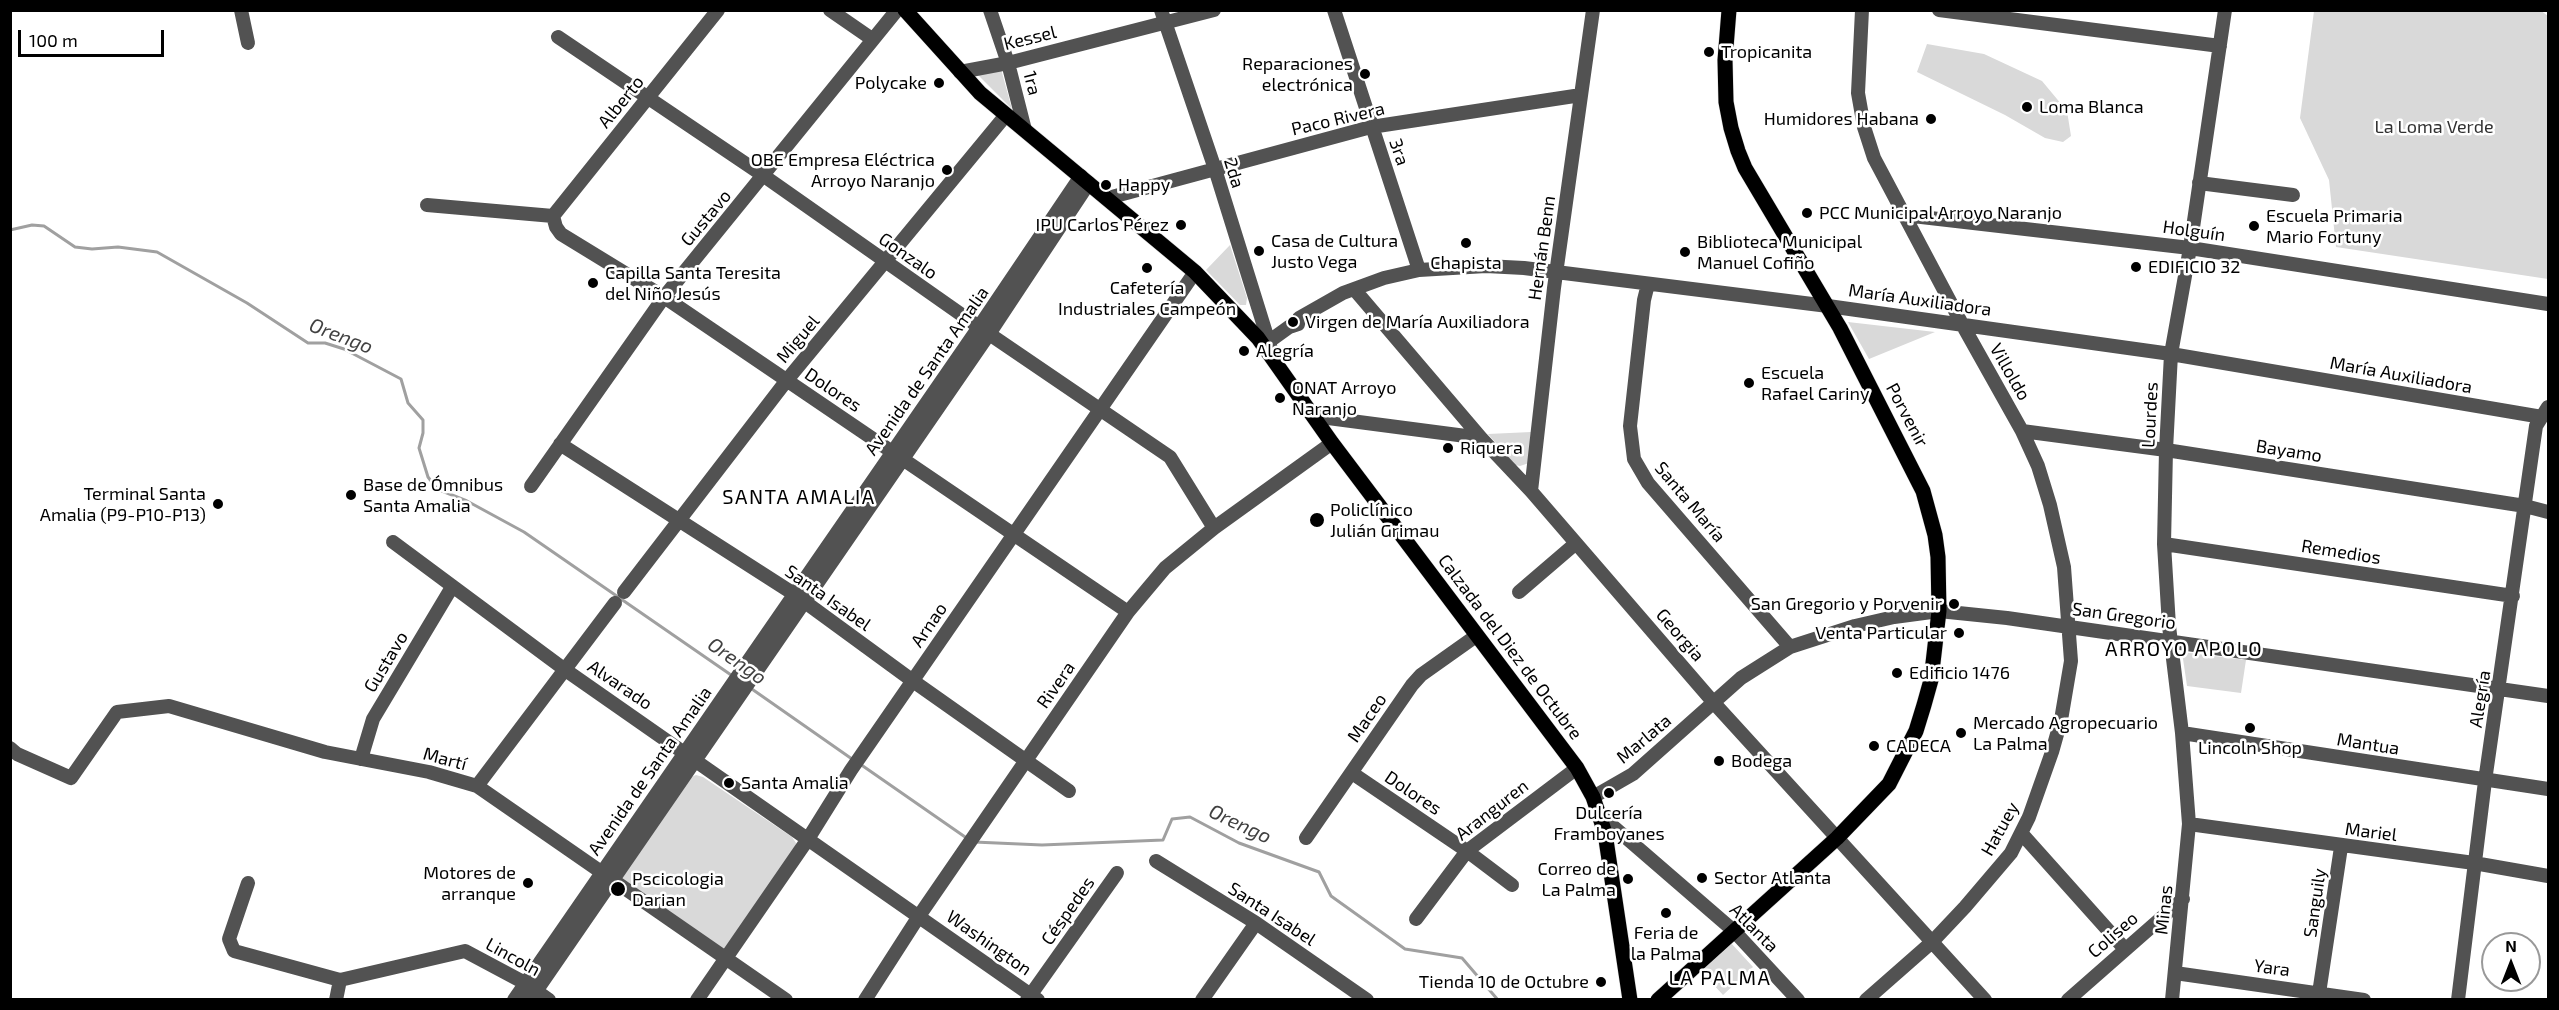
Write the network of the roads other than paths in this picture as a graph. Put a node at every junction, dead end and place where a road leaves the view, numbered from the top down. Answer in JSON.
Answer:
{"nodes":[{"id":1,"x":241,"y":10,"type":"edge"},
{"id":2,"x":718,"y":10,"type":"edge"},
{"id":3,"x":830,"y":10,"type":"edge"},
{"id":4,"x":897,"y":10,"type":"edge"},
{"id":5,"x":905,"y":10,"type":"edge"},
{"id":6,"x":990,"y":10,"type":"edge"},
{"id":7,"x":1214,"y":10,"type":"edge"},
{"id":8,"x":1334,"y":10,"type":"edge"},
{"id":9,"x":1593,"y":10,"type":"edge"},
{"id":10,"x":1729,"y":10,"type":"edge"},
{"id":11,"x":1862,"y":10,"type":"edge"},
{"id":12,"x":1939,"y":10,"type":"edge"},
{"id":13,"x":2225,"y":10,"type":"edge"},
{"id":14,"x":1163,"y":16,"type":"edge"},
{"id":15,"x":558,"y":37,"type":"dead end"},
{"id":16,"x":872,"y":39,"type":"junction"},
{"id":17,"x":248,"y":43,"type":"dead end"},
{"id":18,"x":2220,"y":46,"type":"junction"},
{"id":19,"x":1008,"y":63,"type":"junction"},
{"id":20,"x":960,"y":72,"type":"junction"},
{"id":21,"x":1581,"y":95,"type":"junction"},
{"id":22,"x":646,"y":98,"type":"junction"},
{"id":23,"x":1006,"y":115,"type":"junction"},
{"id":24,"x":1371,"y":127,"type":"junction"},
{"id":25,"x":1025,"y":130,"type":"junction"},
{"id":26,"x":1215,"y":169,"type":"junction"},
{"id":27,"x":764,"y":176,"type":"junction"},
{"id":28,"x":1085,"y":180,"type":"junction"},
{"id":29,"x":2199,"y":183,"type":"junction"},
{"id":30,"x":2294,"y":195,"type":"dead end"},
{"id":31,"x":1108,"y":198,"type":"junction"},
{"id":32,"x":426,"y":206,"type":"dead end"},
{"id":33,"x":1904,"y":214,"type":"junction"},
{"id":34,"x":553,"y":216,"type":"junction"},
{"id":35,"x":2190,"y":248,"type":"junction"},
{"id":36,"x":886,"y":263,"type":"junction"},
{"id":37,"x":1419,"y":270,"type":"junction"},
{"id":38,"x":1195,"y":272,"type":"junction"},
{"id":39,"x":1556,"y":272,"type":"junction"},
{"id":40,"x":1648,"y":284,"type":"junction"},
{"id":41,"x":1354,"y":289,"type":"junction"},
{"id":42,"x":664,"y":297,"type":"junction"},
{"id":43,"x":2548,"y":303,"type":"edge"},
{"id":44,"x":1828,"y":306,"type":"junction"},
{"id":45,"x":1299,"y":318,"type":"junction"},
{"id":46,"x":1962,"y":324,"type":"junction"},
{"id":47,"x":984,"y":330,"type":"junction"},
{"id":48,"x":1263,"y":336,"type":"junction"},
{"id":49,"x":2171,"y":354,"type":"junction"},
{"id":50,"x":787,"y":380,"type":"junction"},
{"id":51,"x":1101,"y":409,"type":"junction"},
{"id":52,"x":2545,"y":412,"type":"edge"},
{"id":53,"x":1313,"y":416,"type":"junction"},
{"id":54,"x":2022,"y":430,"type":"junction"},
{"id":55,"x":1481,"y":438,"type":"junction"},
{"id":56,"x":1332,"y":443,"type":"junction"},
{"id":57,"x":560,"y":444,"type":"junction"},
{"id":58,"x":2166,"y":450,"type":"junction"},
{"id":59,"x":897,"y":456,"type":"junction"},
{"id":60,"x":531,"y":486,"type":"dead end"},
{"id":61,"x":1531,"y":491,"type":"junction"},
{"id":62,"x":2525,"y":506,"type":"junction"},
{"id":63,"x":2548,"y":512,"type":"edge"},
{"id":64,"x":678,"y":521,"type":"junction"},
{"id":65,"x":1214,"y":528,"type":"junction"},
{"id":66,"x":1012,"y":535,"type":"junction"},
{"id":67,"x":393,"y":542,"type":"dead end"},
{"id":68,"x":1575,"y":544,"type":"junction"},
{"id":69,"x":2164,"y":544,"type":"junction"},
{"id":70,"x":452,"y":587,"type":"junction"},
{"id":71,"x":624,"y":591,"type":"dead end"},
{"id":72,"x":1519,"y":592,"type":"dead end"},
{"id":73,"x":2513,"y":596,"type":"junction"},
{"id":74,"x":799,"y":598,"type":"junction"},
{"id":75,"x":615,"y":603,"type":"dead end"},
{"id":76,"x":1939,"y":611,"type":"junction"},
{"id":77,"x":1128,"y":612,"type":"junction"},
{"id":78,"x":2069,"y":626,"type":"junction"},
{"id":79,"x":1476,"y":636,"type":"junction"},
{"id":80,"x":2170,"y":640,"type":"junction"},
{"id":81,"x":1790,"y":647,"type":"junction"},
{"id":82,"x":564,"y":669,"type":"junction"},
{"id":83,"x":913,"y":681,"type":"junction"},
{"id":84,"x":2500,"y":689,"type":"junction"},
{"id":85,"x":2548,"y":696,"type":"edge"},
{"id":86,"x":1714,"y":703,"type":"junction"},
{"id":87,"x":2182,"y":733,"type":"junction"},
{"id":88,"x":10,"y":748,"type":"edge"},
{"id":89,"x":690,"y":755,"type":"junction"},
{"id":90,"x":361,"y":759,"type":"junction"},
{"id":91,"x":1026,"y":760,"type":"junction"},
{"id":92,"x":1577,"y":768,"type":"junction"},
{"id":93,"x":1352,"y":772,"type":"junction"},
{"id":94,"x":2484,"y":781,"type":"junction"},
{"id":95,"x":477,"y":786,"type":"junction"},
{"id":96,"x":2548,"y":789,"type":"edge"},
{"id":97,"x":1069,"y":791,"type":"dead end"},
{"id":98,"x":1593,"y":797,"type":"junction"},
{"id":99,"x":1600,"y":816,"type":"junction"},
{"id":100,"x":2189,"y":824,"type":"junction"},
{"id":101,"x":2022,"y":834,"type":"junction"},
{"id":102,"x":1306,"y":838,"type":"dead end"},
{"id":103,"x":1837,"y":838,"type":"junction"},
{"id":104,"x":808,"y":839,"type":"junction"},
{"id":105,"x":2341,"y":847,"type":"junction"},
{"id":106,"x":1467,"y":850,"type":"junction"},
{"id":107,"x":1156,"y":861,"type":"dead end"},
{"id":108,"x":2474,"y":863,"type":"junction"},
{"id":109,"x":1117,"y":873,"type":"dead end"},
{"id":110,"x":607,"y":876,"type":"junction"},
{"id":111,"x":2548,"y":876,"type":"edge"},
{"id":112,"x":248,"y":883,"type":"dead end"},
{"id":113,"x":1512,"y":885,"type":"dead end"},
{"id":114,"x":2183,"y":899,"type":"junction"},
{"id":115,"x":919,"y":916,"type":"junction"},
{"id":116,"x":1416,"y":919,"type":"dead end"},
{"id":117,"x":1256,"y":923,"type":"junction"},
{"id":118,"x":1734,"y":931,"type":"junction"},
{"id":119,"x":1932,"y":942,"type":"junction"},
{"id":120,"x":2124,"y":948,"type":"junction"},
{"id":121,"x":726,"y":959,"type":"junction"},
{"id":122,"x":2175,"y":973,"type":"junction"},
{"id":123,"x":340,"y":980,"type":"junction"},
{"id":124,"x":530,"y":991,"type":"edge"},
{"id":125,"x":2319,"y":996,"type":"edge"},
{"id":126,"x":1032,"y":998,"type":"edge"},
{"id":127,"x":336,"y":999,"type":"edge"},
{"id":128,"x":514,"y":999,"type":"edge"},
{"id":129,"x":549,"y":999,"type":"edge"},
{"id":130,"x":697,"y":999,"type":"edge"},
{"id":131,"x":786,"y":999,"type":"edge"},
{"id":132,"x":865,"y":999,"type":"edge"},
{"id":133,"x":1202,"y":999,"type":"edge"},
{"id":134,"x":1367,"y":999,"type":"edge"},
{"id":135,"x":1630,"y":999,"type":"edge"},
{"id":136,"x":1658,"y":999,"type":"edge"},
{"id":137,"x":1798,"y":999,"type":"edge"},
{"id":138,"x":1866,"y":999,"type":"edge"},
{"id":139,"x":1985,"y":999,"type":"edge"},
{"id":140,"x":2068,"y":999,"type":"edge"},
{"id":141,"x":2172,"y":999,"type":"edge"},
{"id":142,"x":2364,"y":999,"type":"edge"},
{"id":143,"x":2458,"y":999,"type":"edge"}],
"edges":[{"from":1,"to":17,"type":"street"},
{"from":2,"to":22,"type":"street","name":"Alberto"},
{"from":3,"to":16,"type":"street"},
{"from":4,"to":16,"type":"street","name":"Gustavo"},
{"from":5,"to":20,"type":"main road","name":"Calzada del Diez de Octubre"},
{"from":6,"to":19,"type":"street","name":"1ra"},
{"from":7,"to":14,"type":"street","name":"Kessel"},
{"from":8,"to":24,"type":"street","name":"3ra"},
{"from":9,"to":21,"type":"street","name":"Hernán Benn"},
{"from":10,"to":44,"type":"main road","name":"Porvenir"},
{"from":11,"to":33,"type":"street","name":"Villoldo"},
{"from":12,"to":18,"type":"street"},
{"from":13,"to":18,"type":"street","name":"Lourdes"},
{"from":14,"to":19,"type":"street","name":"Kessel"},
{"from":14,"to":26,"type":"street","name":"2da"},
{"from":15,"to":22,"type":"street","name":"Gonzalo"},
{"from":16,"to":27,"type":"street","name":"Gustavo"},
{"from":18,"to":29,"type":"street","name":"Lourdes"},
{"from":19,"to":20,"type":"street","name":"Kessel"},
{"from":19,"to":25,"type":"street","name":"1ra"},
{"from":20,"to":23,"type":"main road","name":"Calzada del Diez de Octubre"},
{"from":21,"to":24,"type":"street","name":"Paco Rivera"},
{"from":21,"to":39,"type":"street","name":"Hernán Benn"},
{"from":22,"to":27,"type":"street","name":"Gonzalo"},
{"from":22,"to":34,"type":"street","name":"Alberto"},
{"from":23,"to":25,"type":"main road","name":"Calzada del Diez de Octubre"},
{"from":23,"to":36,"type":"street","name":"Miguel"},
{"from":24,"to":26,"type":"street","name":"Paco Rivera"},
{"from":24,"to":37,"type":"street","name":"3ra"},
{"from":25,"to":28,"type":"main road","name":"Calzada del Diez de Octubre"},
{"from":26,"to":31,"type":"street","name":"Paco Rivera"},
{"from":26,"to":48,"type":"street","name":"2da"},
{"from":27,"to":36,"type":"street","name":"Gonzalo"},
{"from":27,"to":42,"type":"street","name":"Gustavo"},
{"from":28,"to":31,"type":"main road","name":"Calzada del Diez de Octubre"},
{"from":28,"to":47,"type":"street","name":"Avenida de Santa Amalia"},
{"from":29,"to":30,"type":"street"},
{"from":29,"to":35,"type":"street","name":"Lourdes"},
{"from":31,"to":38,"type":"main road","name":"Calzada del Diez de Octubre"},
{"from":32,"to":34,"type":"street"},
{"from":33,"to":35,"type":"street","name":"Holguín"},
{"from":33,"to":46,"type":"street","name":"Villoldo"},
{"from":34,"to":42,"type":"street","name":"Dolores"},
{"from":35,"to":43,"type":"street","name":"Holguín"},
{"from":35,"to":49,"type":"street","name":"Lourdes"},
{"from":36,"to":47,"type":"street","name":"Gonzalo"},
{"from":36,"to":50,"type":"street","name":"Miguel"},
{"from":37,"to":39,"type":"street","name":"María Auxiliadora"},
{"from":37,"to":41,"type":"street","name":"María Auxiliadora"},
{"from":38,"to":48,"type":"main road","name":"Calzada del Diez de Octubre"},
{"from":38,"to":51,"type":"street","name":"Arnao"},
{"from":39,"to":40,"type":"street","name":"María Auxiliadora"},
{"from":39,"to":61,"type":"street","name":"Hernán Benn"},
{"from":40,"to":44,"type":"street","name":"María Auxiliadora"},
{"from":40,"to":81,"type":"street","name":"Santa María"},
{"from":41,"to":45,"type":"street","name":"María Auxiliadora"},
{"from":41,"to":55,"type":"street","name":"Georgia"},
{"from":42,"to":50,"type":"street","name":"Dolores"},
{"from":42,"to":57,"type":"street","name":"Gustavo"},
{"from":44,"to":46,"type":"street","name":"María Auxiliadora"},
{"from":44,"to":76,"type":"main road","name":"Porvenir"},
{"from":45,"to":48,"type":"street","name":"María Auxiliadora"},
{"from":45,"to":48,"type":"street","name":"María Auxiliadora"},
{"from":46,"to":49,"type":"street","name":"María Auxiliadora"},
{"from":46,"to":54,"type":"street","name":"Villoldo"},
{"from":47,"to":51,"type":"street","name":"Gonzalo"},
{"from":47,"to":59,"type":"street","name":"Avenida de Santa Amalia"},
{"from":48,"to":53,"type":"main road","name":"Calzada del Diez de Octubre"},
{"from":49,"to":52,"type":"street","name":"María Auxiliadora"},
{"from":49,"to":58,"type":"street","name":"Lourdes"},
{"from":50,"to":59,"type":"street","name":"Dolores"},
{"from":50,"to":64,"type":"street","name":"Miguel"},
{"from":51,"to":65,"type":"street","name":"Gonzalo"},
{"from":51,"to":66,"type":"street","name":"Arnao"},
{"from":52,"to":62,"type":"street","name":"Alegría"},
{"from":53,"to":55,"type":"street"},
{"from":53,"to":56,"type":"main road","name":"Calzada del Diez de Octubre"},
{"from":54,"to":58,"type":"street","name":"Bayamo"},
{"from":54,"to":78,"type":"street","name":"Villoldo"},
{"from":55,"to":61,"type":"street","name":"Georgia"},
{"from":56,"to":65,"type":"street","name":"Rivera"},
{"from":56,"to":79,"type":"main road","name":"Calzada del Diez de Octubre"},
{"from":57,"to":60,"type":"street","name":"Gustavo"},
{"from":57,"to":64,"type":"street","name":"Santa Isabel"},
{"from":58,"to":62,"type":"street","name":"Bayamo"},
{"from":58,"to":69,"type":"street","name":"Lourdes"},
{"from":59,"to":66,"type":"street","name":"Dolores"},
{"from":59,"to":74,"type":"street","name":"Avenida de Santa Amalia"},
{"from":61,"to":68,"type":"street","name":"Georgia"},
{"from":62,"to":63,"type":"street","name":"Bayamo"},
{"from":62,"to":73,"type":"street","name":"Alegría"},
{"from":64,"to":71,"type":"street","name":"Miguel"},
{"from":64,"to":74,"type":"street","name":"Santa Isabel"},
{"from":65,"to":77,"type":"street","name":"Rivera"},
{"from":66,"to":77,"type":"street","name":"Dolores"},
{"from":66,"to":83,"type":"street","name":"Arnao"},
{"from":67,"to":70,"type":"street","name":"Alvarado"},
{"from":68,"to":72,"type":"street"},
{"from":68,"to":86,"type":"street","name":"Georgia"},
{"from":69,"to":73,"type":"street","name":"Remedios"},
{"from":69,"to":80,"type":"street","name":"Lourdes"},
{"from":70,"to":82,"type":"street","name":"Alvarado"},
{"from":70,"to":90,"type":"street","name":"Gustavo"},
{"from":73,"to":84,"type":"street","name":"Alegría"},
{"from":74,"to":83,"type":"street","name":"Santa Isabel"},
{"from":74,"to":89,"type":"street","name":"Avenida de Santa Amalia"},
{"from":75,"to":82,"type":"street"},
{"from":76,"to":78,"type":"street","name":"San Gregorio"},
{"from":76,"to":81,"type":"street","name":"San Gregorio"},
{"from":76,"to":103,"type":"main road","name":"Porvenir"},
{"from":77,"to":91,"type":"street","name":"Rivera"},
{"from":78,"to":80,"type":"street","name":"San Gregorio"},
{"from":78,"to":101,"type":"street","name":"Hatuey"},
{"from":79,"to":92,"type":"main road","name":"Calzada del Diez de Octubre"},
{"from":79,"to":93,"type":"street","name":"Maceo"},
{"from":80,"to":84,"type":"street","name":"San Gregorio"},
{"from":80,"to":87,"type":"street","name":"Lourdes"},
{"from":81,"to":86,"type":"street","name":"San Gregorio"},
{"from":82,"to":89,"type":"street","name":"Alvarado"},
{"from":82,"to":95,"type":"street"},
{"from":83,"to":91,"type":"street","name":"Santa Isabel"},
{"from":83,"to":104,"type":"street","name":"Arnao"},
{"from":84,"to":85,"type":"street","name":"San Gregorio"},
{"from":84,"to":94,"type":"street","name":"Alegría"},
{"from":86,"to":98,"type":"street","name":"Marlata"},
{"from":86,"to":103,"type":"street","name":"Georgia"},
{"from":87,"to":94,"type":"street","name":"Mantua"},
{"from":87,"to":100,"type":"street","name":"Lourdes"},
{"from":88,"to":90,"type":"street","name":"Martí"},
{"from":89,"to":104,"type":"street","name":"Alvarado"},
{"from":89,"to":110,"type":"street","name":"Avenida de Santa Amalia"},
{"from":90,"to":95,"type":"street","name":"Martí"},
{"from":91,"to":97,"type":"street","name":"Santa Isabel"},
{"from":91,"to":115,"type":"street","name":"Rivera"},
{"from":92,"to":98,"type":"main road","name":"Calzada del Diez de Octubre"},
{"from":92,"to":106,"type":"street","name":"Aranguren"},
{"from":93,"to":102,"type":"street","name":"Maceo"},
{"from":93,"to":106,"type":"street","name":"Dolores"},
{"from":94,"to":96,"type":"street","name":"Mantua"},
{"from":94,"to":108,"type":"street","name":"Alegría"},
{"from":95,"to":110,"type":"street","name":"Martí"},
{"from":98,"to":99,"type":"main road","name":"Calzada del Diez de Octubre"},
{"from":99,"to":118,"type":"street","name":"Atlanta"},
{"from":99,"to":135,"type":"main road","name":"Calzada del Diez de Octubre"},
{"from":100,"to":105,"type":"street","name":"Mariel"},
{"from":100,"to":114,"type":"street","name":"Minas"},
{"from":101,"to":119,"type":"street","name":"Hatuey"},
{"from":101,"to":120,"type":"street"},
{"from":103,"to":118,"type":"main road","name":"Porvenir"},
{"from":103,"to":119,"type":"street","name":"Georgia"},
{"from":104,"to":115,"type":"street","name":"Alvarado"},
{"from":104,"to":121,"type":"street","name":"Arnao"},
{"from":105,"to":108,"type":"street","name":"Mariel"},
{"from":105,"to":125,"type":"street","name":"Sanguily"},
{"from":106,"to":113,"type":"street","name":"Dolores"},
{"from":106,"to":116,"type":"street","name":"Aranguren"},
{"from":107,"to":117,"type":"street","name":"Santa Isabel"},
{"from":108,"to":111,"type":"street","name":"Mariel"},
{"from":108,"to":143,"type":"street","name":"Alegría"},
{"from":109,"to":126,"type":"street","name":"Céspedes"},
{"from":110,"to":121,"type":"street","name":"Martí"},
{"from":110,"to":124,"type":"street","name":"Avenida de Santa Amalia"},
{"from":112,"to":123,"type":"street"},
{"from":114,"to":120,"type":"street","name":"Coliseo"},
{"from":114,"to":122,"type":"street","name":"Minas"},
{"from":115,"to":126,"type":"street","name":"Washington"},
{"from":115,"to":132,"type":"street","name":"Rivera"},
{"from":117,"to":133,"type":"street"},
{"from":117,"to":134,"type":"street","name":"Santa Isabel"},
{"from":118,"to":136,"type":"main road","name":"Porvenir"},
{"from":118,"to":137,"type":"street","name":"Atlanta"},
{"from":119,"to":138,"type":"street","name":"Hatuey"},
{"from":119,"to":139,"type":"street","name":"Georgia"},
{"from":120,"to":140,"type":"street","name":"Coliseo"},
{"from":121,"to":130,"type":"street","name":"Arnao"},
{"from":121,"to":131,"type":"street","name":"Martí"},
{"from":122,"to":125,"type":"street","name":"Yara"},
{"from":122,"to":141,"type":"street","name":"Minas"},
{"from":123,"to":124,"type":"street","name":"Lincoln"},
{"from":123,"to":127,"type":"street"},
{"from":124,"to":128,"type":"street","name":"Avenida de Santa Amalia"},
{"from":124,"to":129,"type":"street","name":"Lincoln"},
{"from":125,"to":142,"type":"street","name":"Yara"}]}
